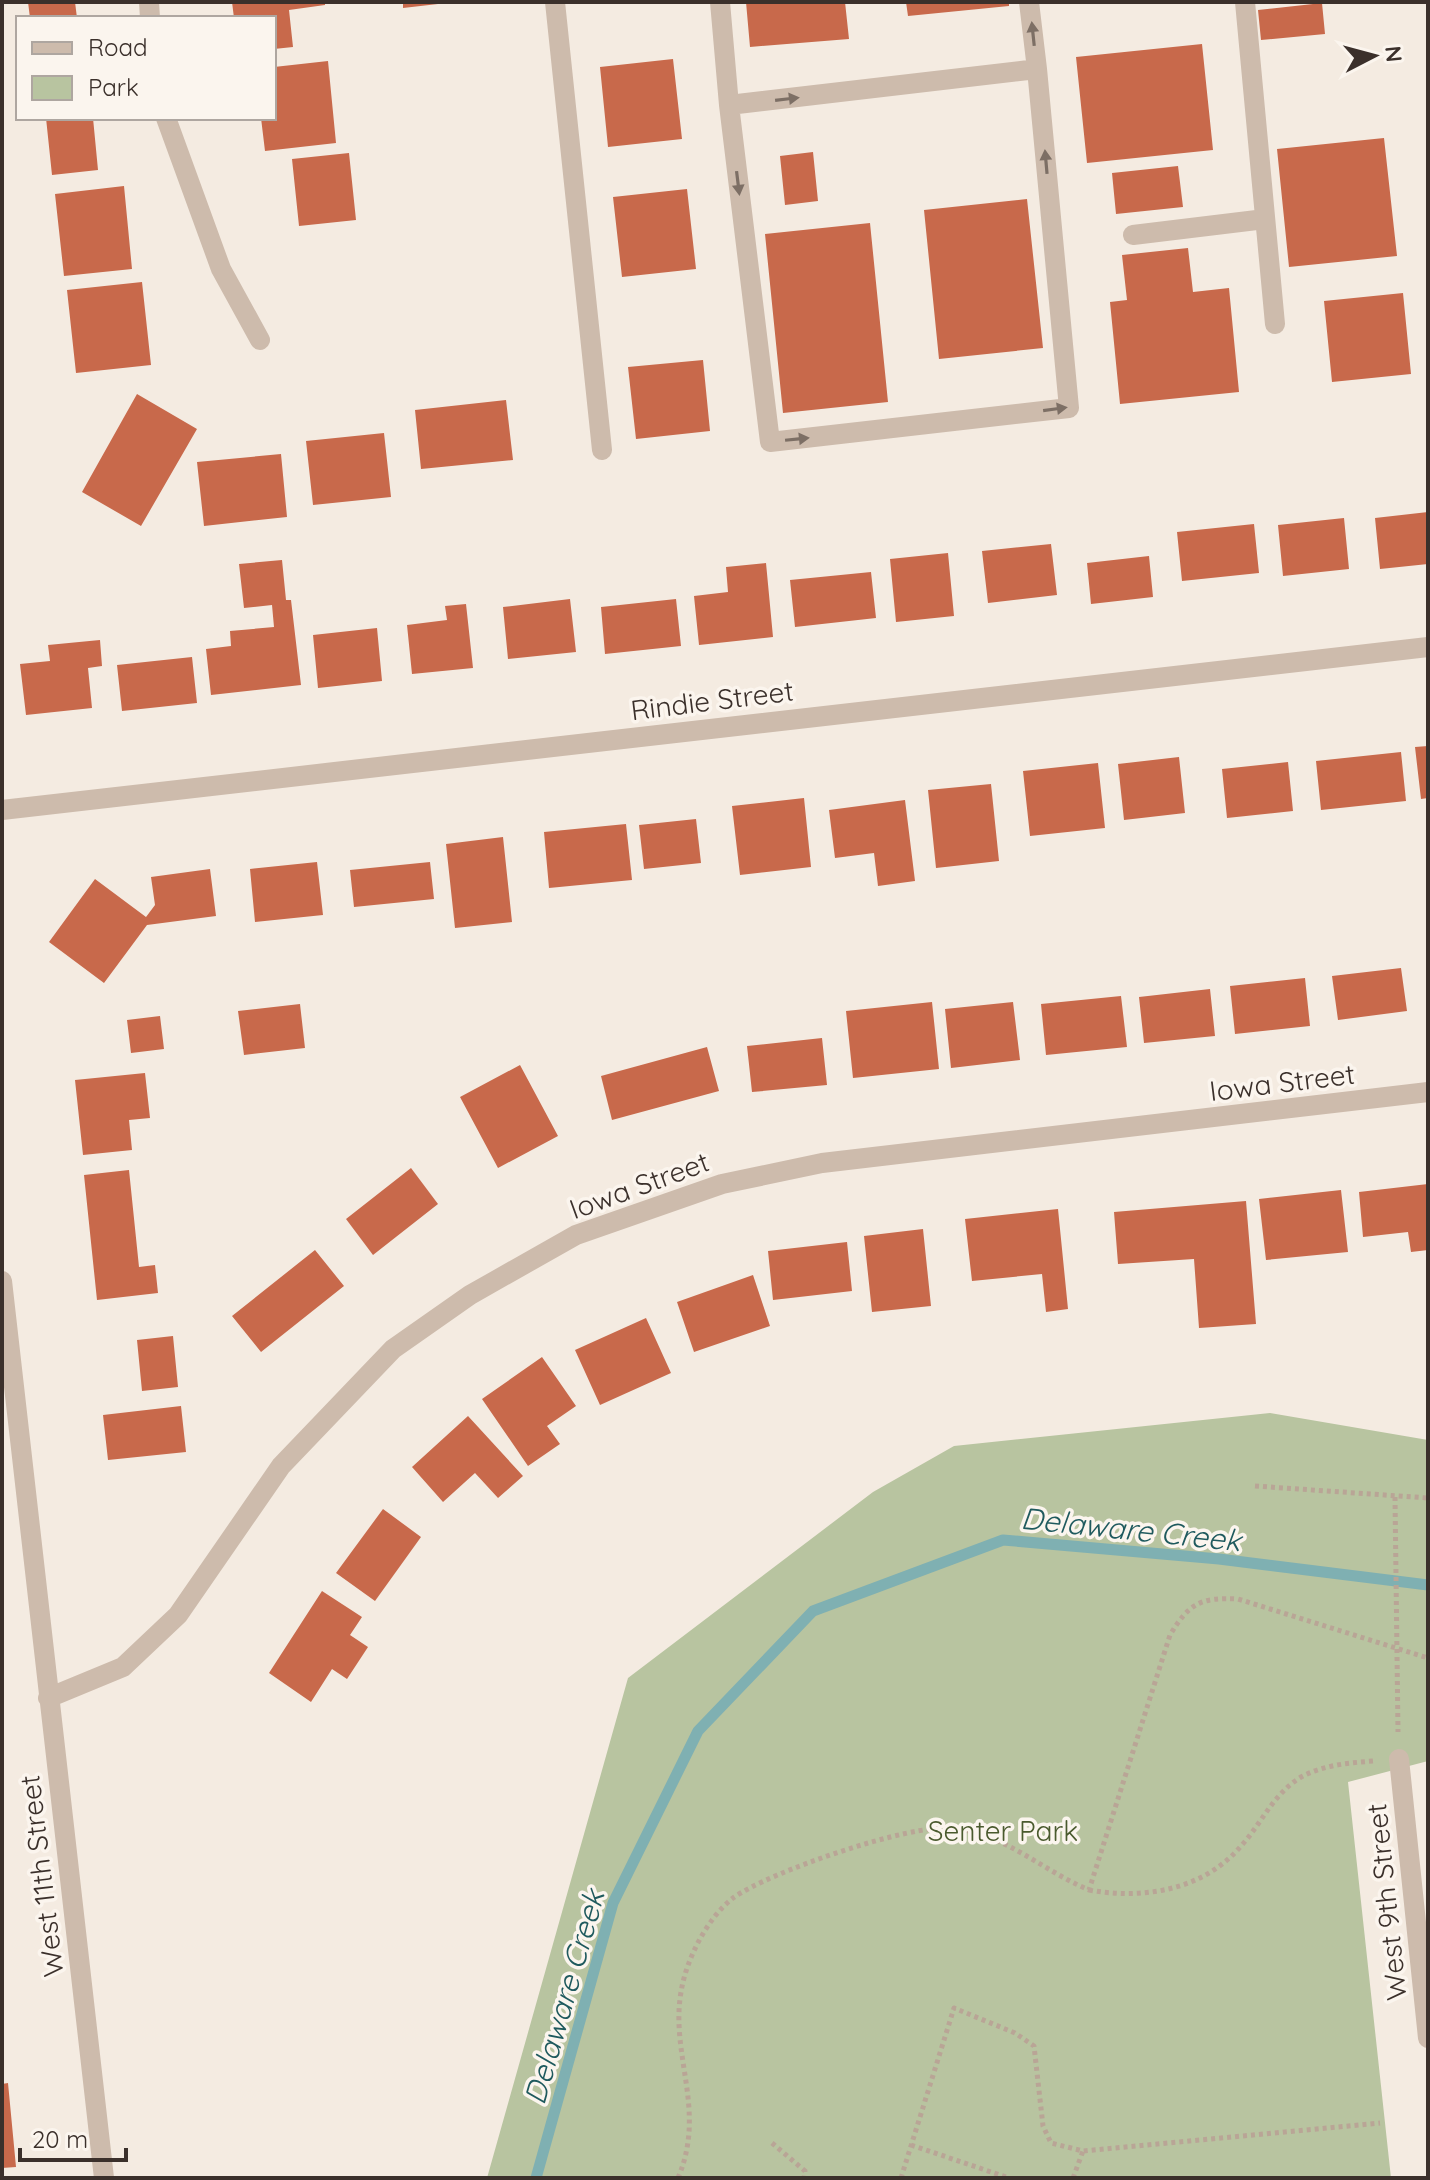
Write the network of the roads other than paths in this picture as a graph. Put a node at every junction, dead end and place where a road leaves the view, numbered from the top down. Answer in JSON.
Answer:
{"nodes":[{"id":1,"x":555,"y":2,"type":"edge"},
{"id":2,"x":720,"y":2,"type":"edge"},
{"id":3,"x":1029,"y":2,"type":"edge"},
{"id":4,"x":1245,"y":2,"type":"edge"},
{"id":5,"x":1037,"y":69,"type":"junction"},
{"id":6,"x":729,"y":105,"type":"junction"},
{"id":7,"x":167,"y":120,"type":"edge"},
{"id":8,"x":1265,"y":219,"type":"junction"},
{"id":9,"x":1133,"y":235,"type":"dead end"},
{"id":10,"x":1275,"y":324,"type":"dead end"},
{"id":11,"x":260,"y":340,"type":"dead end"},
{"id":12,"x":602,"y":450,"type":"dead end"},
{"id":13,"x":1428,"y":647,"type":"edge"},
{"id":14,"x":2,"y":810,"type":"edge"},
{"id":15,"x":1428,"y":1092,"type":"edge"},
{"id":16,"x":2,"y":1281,"type":"edge"},
{"id":17,"x":48,"y":1698,"type":"junction"},
{"id":18,"x":1399,"y":1759,"type":"road end"},
{"id":19,"x":1427,"y":2027,"type":"edge"},
{"id":20,"x":104,"y":2178,"type":"edge"}],
"edges":[{"from":1,"to":12,"type":"street"},
{"from":2,"to":6,"type":"street"},
{"from":5,"to":3,"type":"street","one_way":true},
{"from":4,"to":8,"type":"street"},
{"from":6,"to":5,"type":"street","one_way":true},
{"from":6,"to":5,"type":"street","one_way":true},
{"from":7,"to":11,"type":"street"},
{"from":8,"to":9,"type":"street"},
{"from":8,"to":10,"type":"street"},
{"from":13,"to":14,"type":"street","name":"Rindie Street"},
{"from":15,"to":17,"type":"street","name":"Iowa Street"},
{"from":16,"to":17,"type":"street","name":"West 11th Street"},
{"from":17,"to":20,"type":"street","name":"West 11th Street"},
{"from":18,"to":19,"type":"street","name":"West 9th Street"}]}
